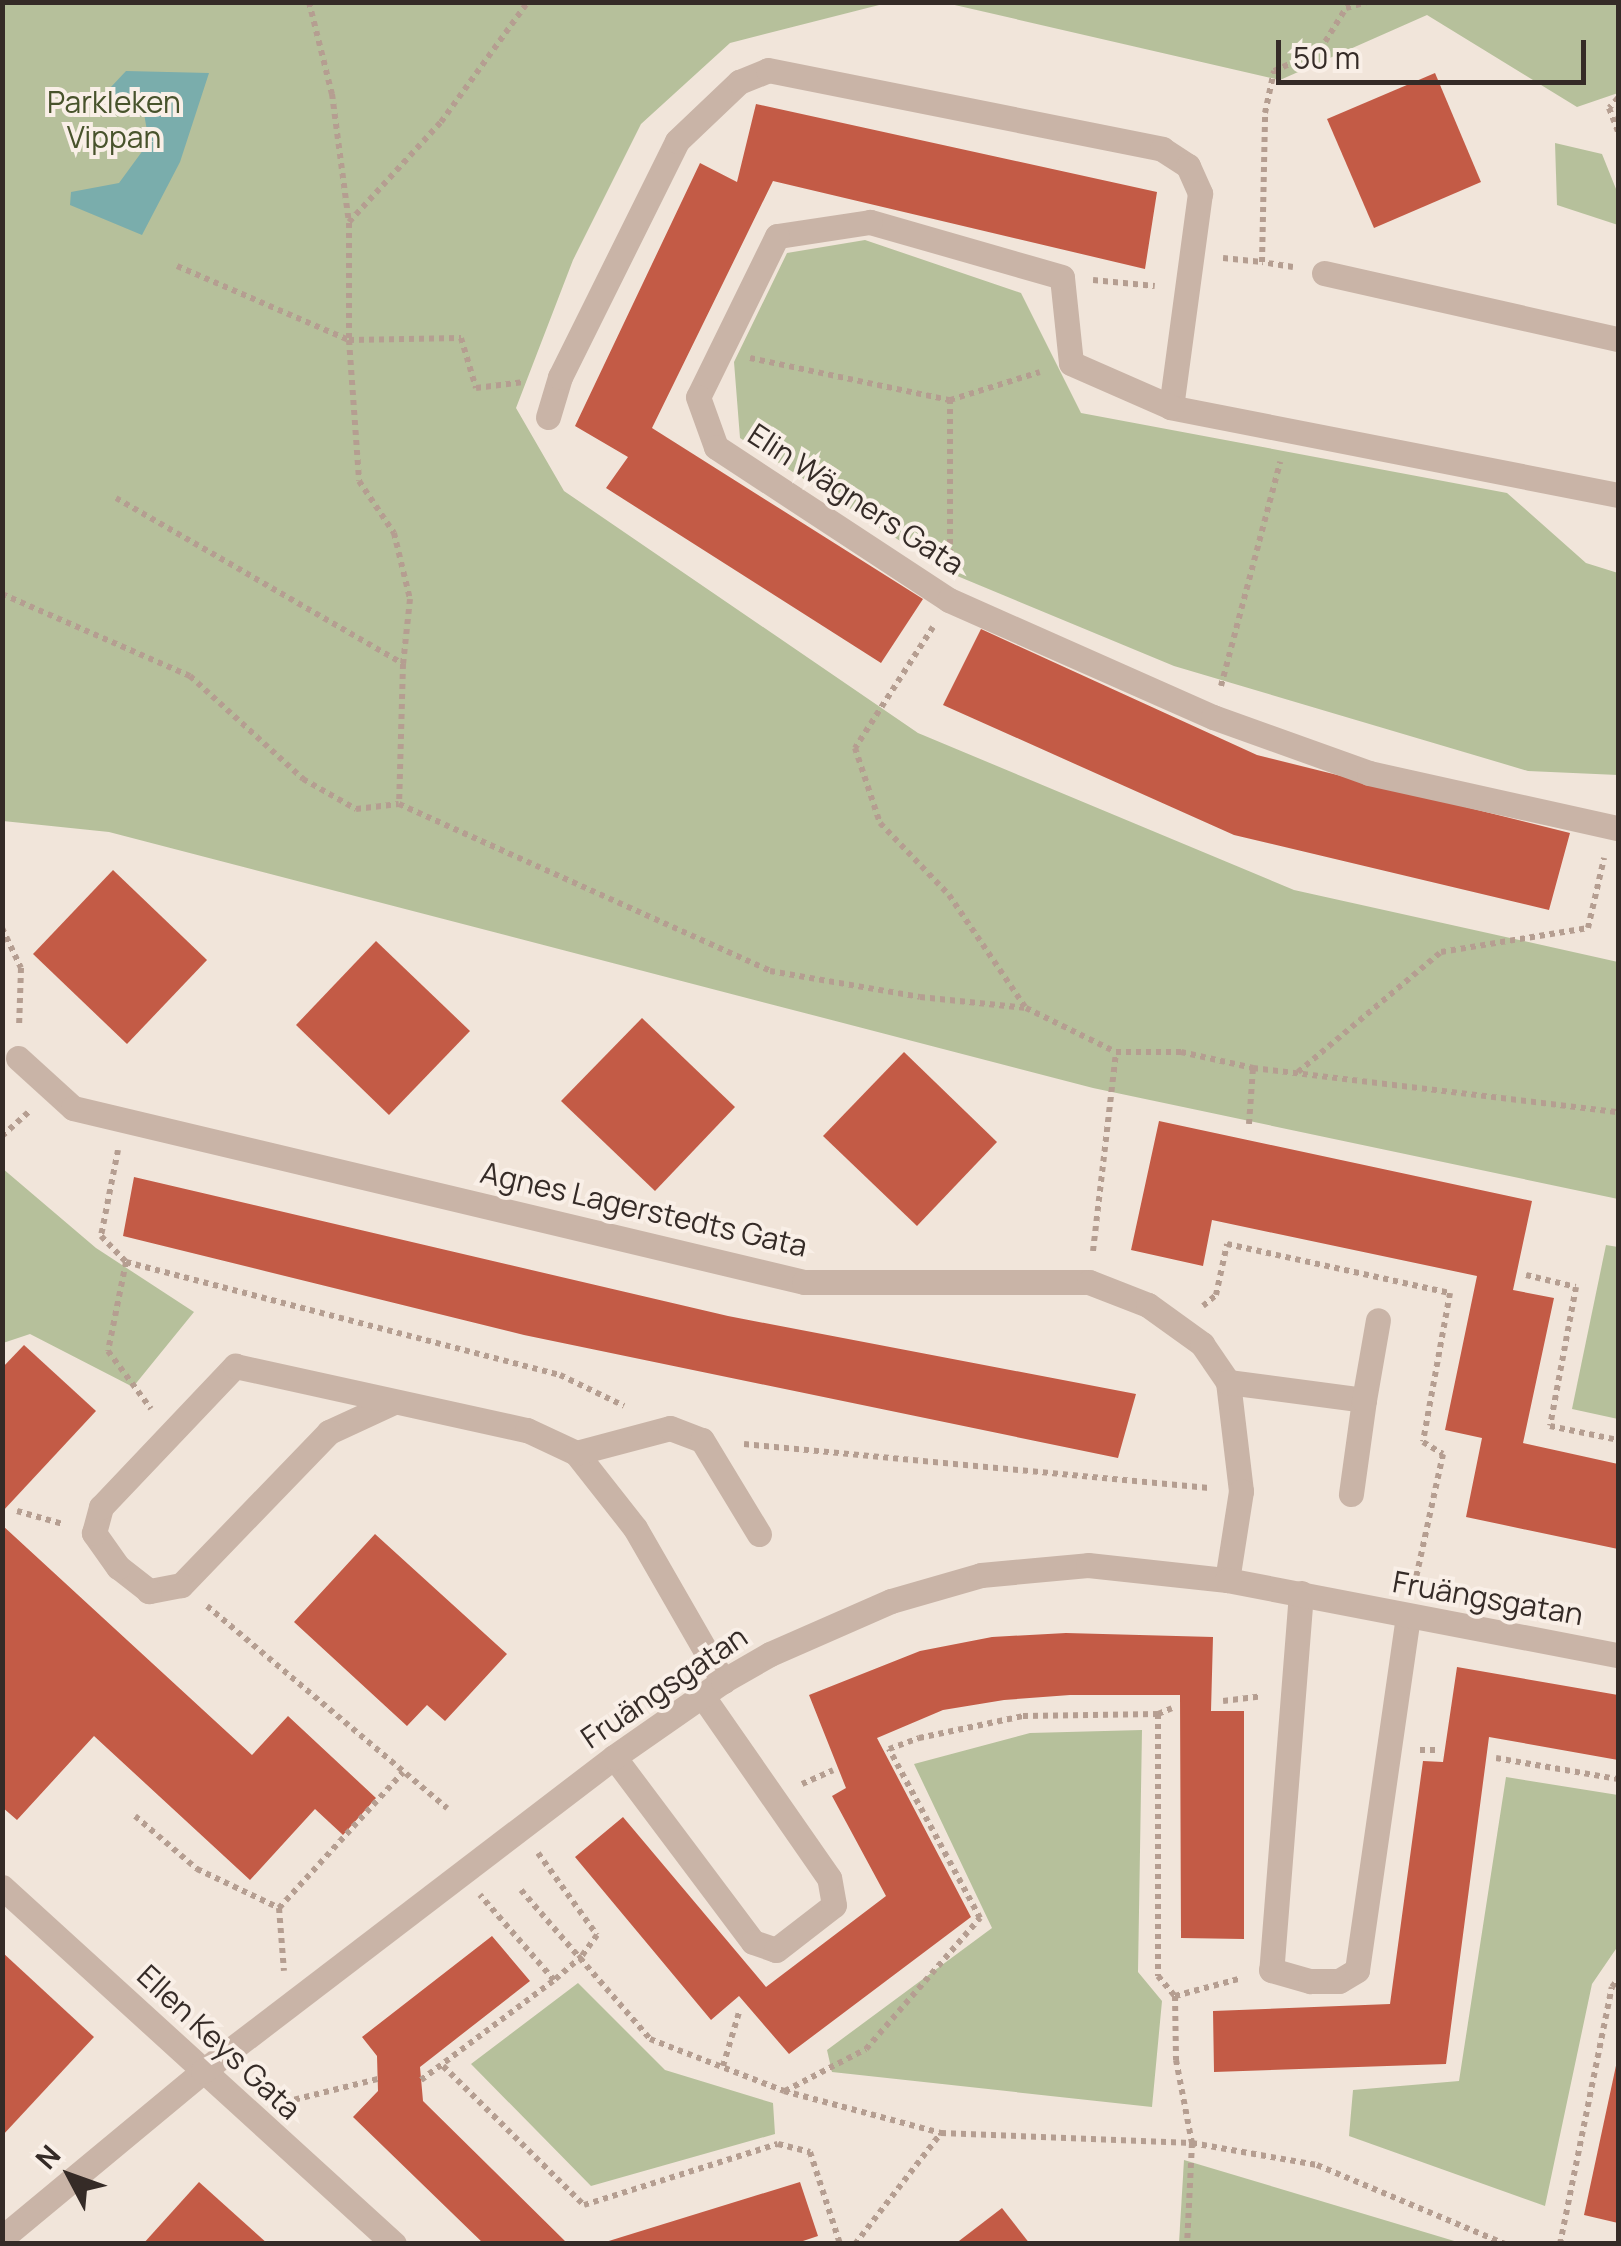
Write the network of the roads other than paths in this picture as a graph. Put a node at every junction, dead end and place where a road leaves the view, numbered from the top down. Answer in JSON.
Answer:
{"nodes":[{"id":1,"x":1324,"y":272,"type":"road end"},
{"id":2,"x":1618,"y":339,"type":"edge"},
{"id":3,"x":1171,"y":407,"type":"junction"},
{"id":4,"x":548,"y":416,"type":"dead end"},
{"id":5,"x":1618,"y":495,"type":"edge"},
{"id":6,"x":1615,"y":827,"type":"edge"},
{"id":7,"x":18,"y":1058,"type":"road end"},
{"id":8,"x":1378,"y":1320,"type":"dead end"},
{"id":9,"x":1228,"y":1382,"type":"junction"},
{"id":10,"x":1364,"y":1400,"type":"junction"},
{"id":11,"x":394,"y":1402,"type":"junction"},
{"id":12,"x":576,"y":1453,"type":"junction"},
{"id":13,"x":1351,"y":1494,"type":"dead end"},
{"id":14,"x":759,"y":1534,"type":"dead end"},
{"id":15,"x":1227,"y":1580,"type":"junction"},
{"id":16,"x":1301,"y":1593,"type":"junction"},
{"id":17,"x":1408,"y":1618,"type":"junction"},
{"id":18,"x":1618,"y":1655,"type":"edge"},
{"id":19,"x":713,"y":1688,"type":"junction"},
{"id":20,"x":614,"y":1757,"type":"junction"},
{"id":21,"x":2,"y":1887,"type":"edge"},
{"id":22,"x":203,"y":2072,"type":"junction"},
{"id":23,"x":2,"y":2238,"type":"edge"},
{"id":24,"x":394,"y":2244,"type":"edge"}],
"edges":[{"from":1,"to":2,"type":"street"},
{"from":3,"to":4,"type":"street"},
{"from":3,"to":5,"type":"street"},
{"from":3,"to":6,"type":"street","name":"Elin Wägners Gata"},
{"from":7,"to":9,"type":"street","name":"Agnes Lagerstedts Gata"},
{"from":8,"to":10,"type":"street"},
{"from":9,"to":10,"type":"street"},
{"from":9,"to":15,"type":"street","name":"Agnes Lagerstedts Gata"},
{"from":10,"to":13,"type":"street"},
{"from":11,"to":11,"type":"street"},
{"from":11,"to":12,"type":"street"},
{"from":12,"to":14,"type":"street"},
{"from":12,"to":19,"type":"street"},
{"from":15,"to":16,"type":"street","name":"Fruängsgatan"},
{"from":15,"to":19,"type":"street","name":"Fruängsgatan"},
{"from":16,"to":17,"type":"street","name":"Fruängsgatan"},
{"from":16,"to":17,"type":"street"},
{"from":17,"to":18,"type":"street","name":"Fruängsgatan"},
{"from":19,"to":20,"type":"street","name":"Fruängsgatan"},
{"from":19,"to":20,"type":"street"},
{"from":20,"to":22,"type":"street","name":"Fruängsgatan"},
{"from":21,"to":22,"type":"street","name":"Ellen Keys Gata"},
{"from":22,"to":23,"type":"street","name":"Fruängsgatan"},
{"from":22,"to":24,"type":"street","name":"Ellen Keys Gata"}]}
